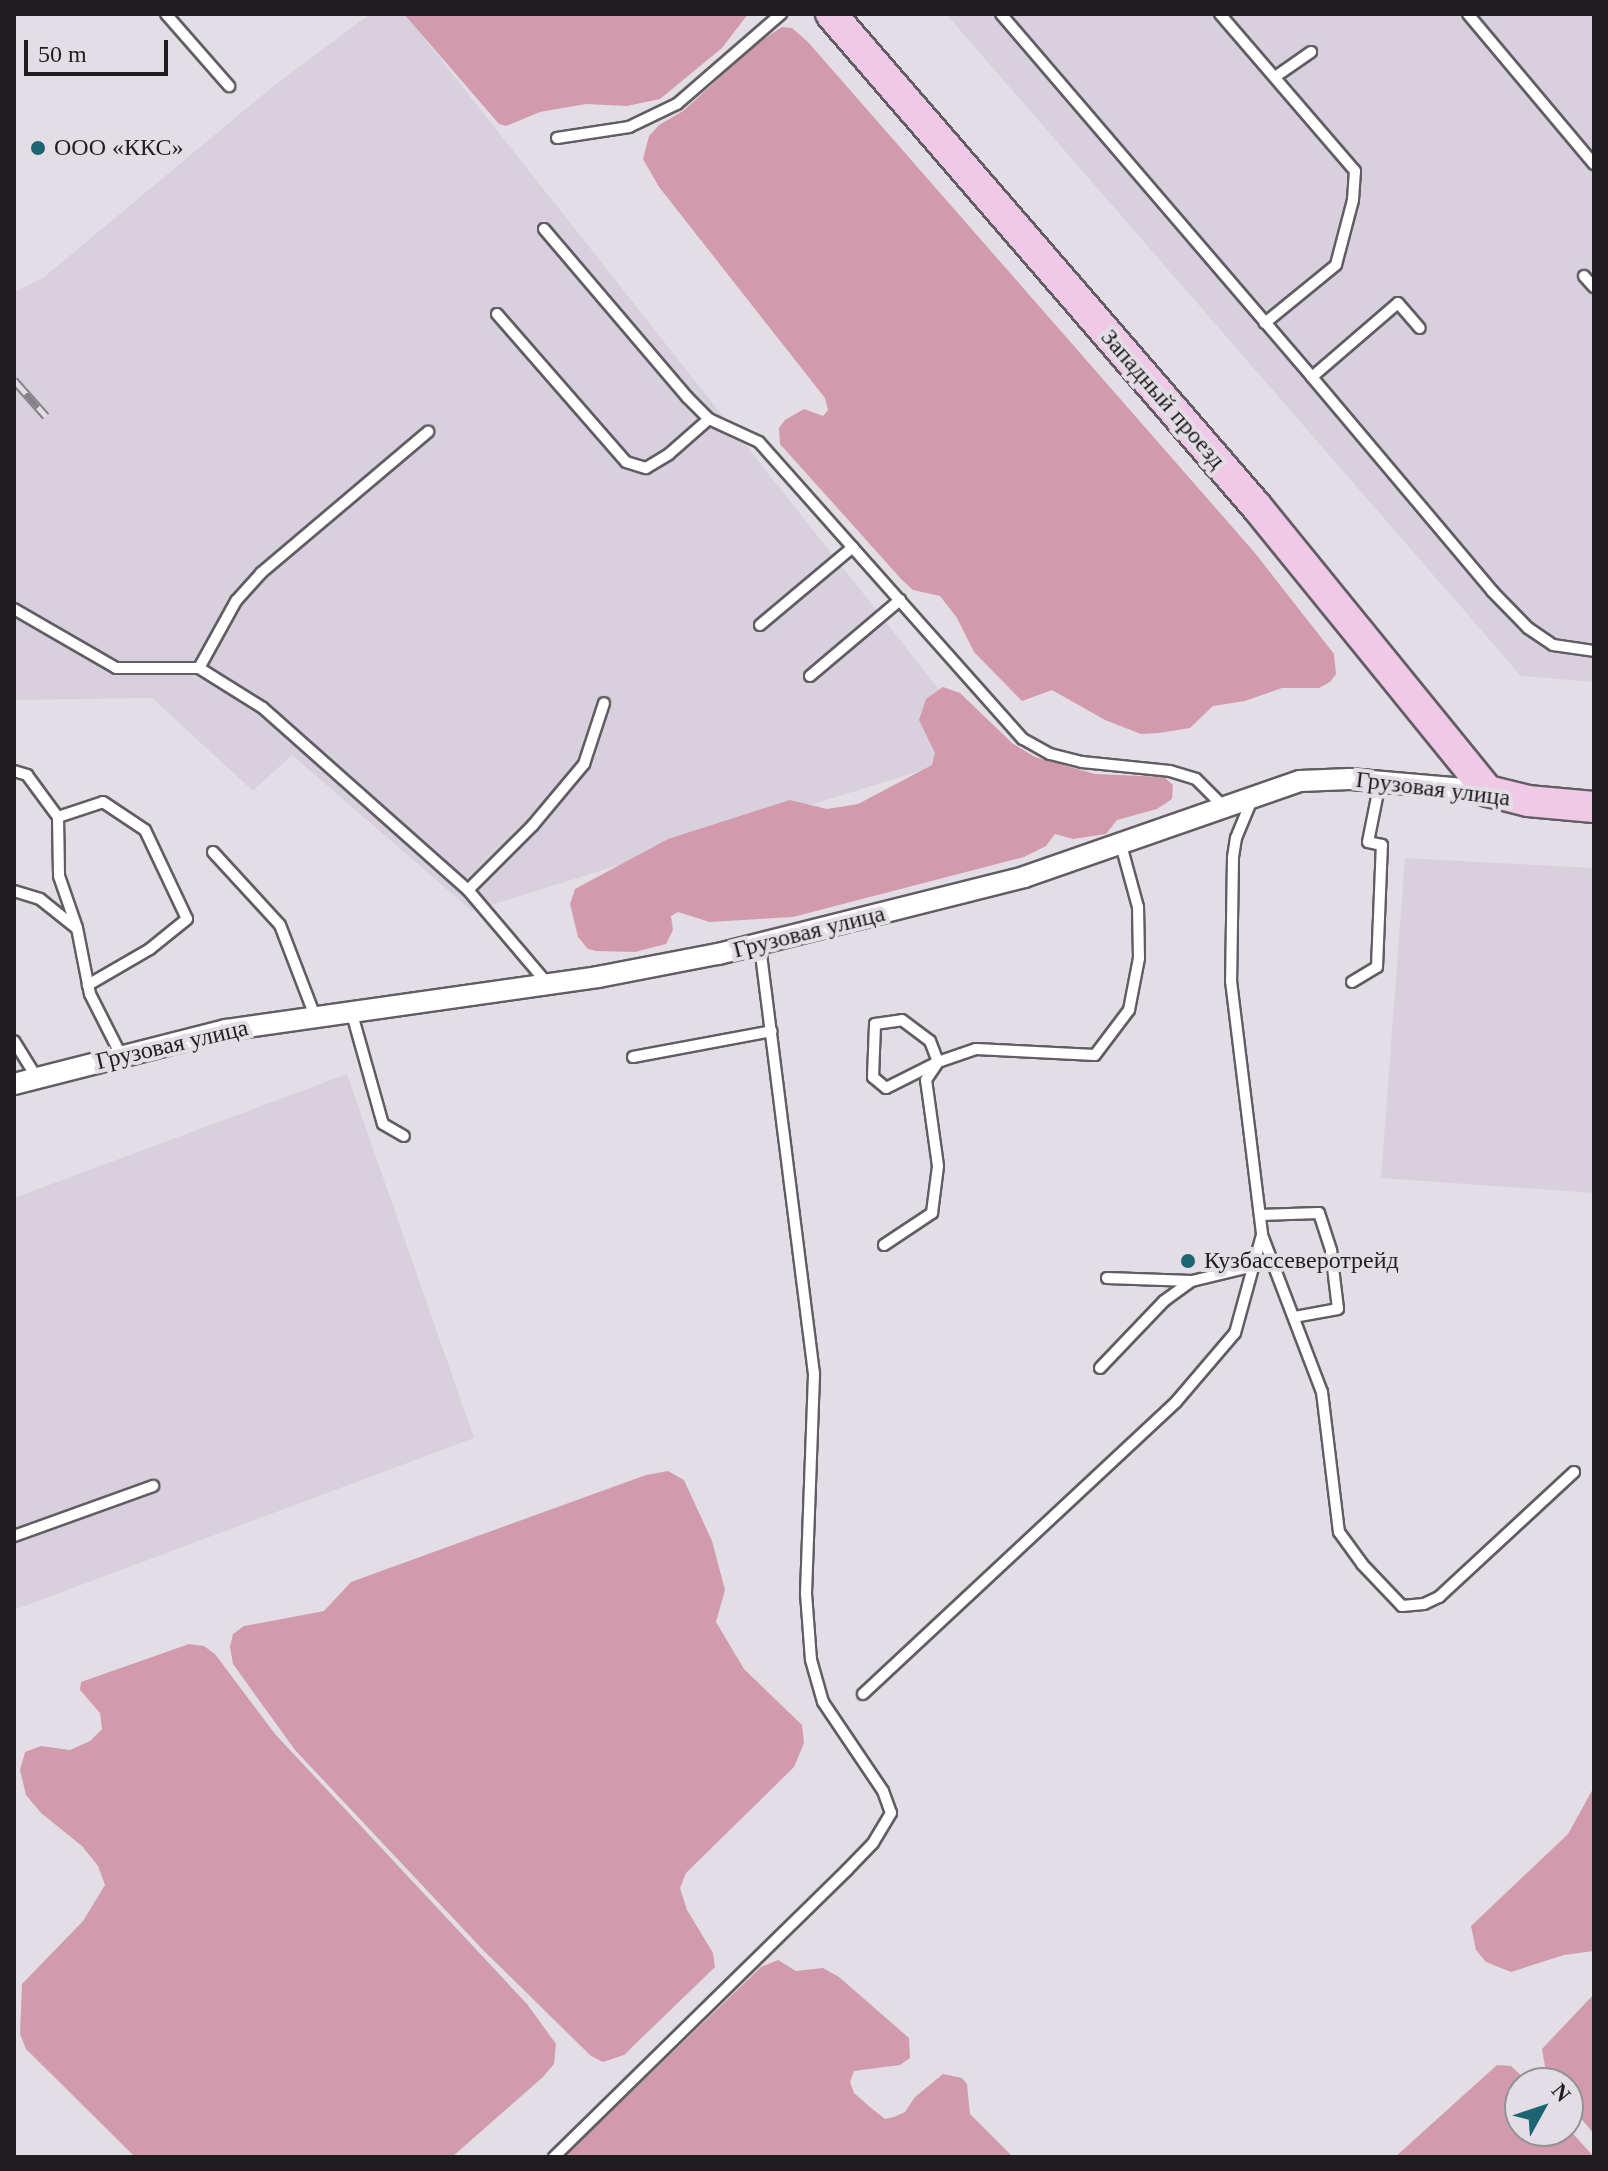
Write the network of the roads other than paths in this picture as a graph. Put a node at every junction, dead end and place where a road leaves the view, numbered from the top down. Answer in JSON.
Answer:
{"nodes":[{"id":1,"x":166,"y":14,"type":"edge"},
{"id":2,"x":781,"y":14,"type":"edge"},
{"id":3,"x":831,"y":14,"type":"edge"},
{"id":4,"x":1001,"y":14,"type":"edge"},
{"id":5,"x":1220,"y":14,"type":"edge"},
{"id":6,"x":1468,"y":14,"type":"edge"},
{"id":7,"x":1311,"y":52,"type":"dead end"},
{"id":8,"x":1275,"y":77,"type":"junction"},
{"id":9,"x":229,"y":86,"type":"dead end"},
{"id":10,"x":557,"y":138,"type":"dead end"},
{"id":11,"x":1594,"y":164,"type":"edge"},
{"id":12,"x":544,"y":229,"type":"dead end"},
{"id":13,"x":1584,"y":276,"type":"dead end"},
{"id":14,"x":1594,"y":287,"type":"edge"},
{"id":15,"x":497,"y":314,"type":"dead end"},
{"id":16,"x":1265,"y":323,"type":"junction"},
{"id":17,"x":1420,"y":328,"type":"dead end"},
{"id":18,"x":1312,"y":377,"type":"junction"},
{"id":19,"x":709,"y":419,"type":"junction"},
{"id":20,"x":428,"y":432,"type":"dead end"},
{"id":21,"x":853,"y":547,"type":"junction"},
{"id":22,"x":900,"y":600,"type":"junction"},
{"id":23,"x":14,"y":609,"type":"edge"},
{"id":24,"x":760,"y":625,"type":"dead end"},
{"id":25,"x":1594,"y":651,"type":"edge"},
{"id":26,"x":199,"y":668,"type":"junction"},
{"id":27,"x":810,"y":676,"type":"dead end"},
{"id":28,"x":604,"y":703,"type":"dead end"},
{"id":29,"x":14,"y":771,"type":"edge"},
{"id":30,"x":1380,"y":782,"type":"junction"},
{"id":31,"x":1488,"y":791,"type":"junction"},
{"id":32,"x":1254,"y":795,"type":"junction"},
{"id":33,"x":1224,"y":807,"type":"junction"},
{"id":34,"x":1594,"y":807,"type":"edge"},
{"id":35,"x":58,"y":817,"type":"junction"},
{"id":36,"x":1121,"y":845,"type":"junction"},
{"id":37,"x":213,"y":852,"type":"dead end"},
{"id":38,"x":468,"y":890,"type":"junction"},
{"id":39,"x":14,"y":891,"type":"edge"},
{"id":40,"x":77,"y":928,"type":"junction"},
{"id":41,"x":760,"y":944,"type":"junction"},
{"id":42,"x":1352,"y":982,"type":"dead end"},
{"id":43,"x":547,"y":983,"type":"junction"},
{"id":44,"x":88,"y":985,"type":"junction"},
{"id":45,"x":352,"y":1014,"type":"junction"},
{"id":46,"x":315,"y":1016,"type":"junction"},
{"id":47,"x":772,"y":1031,"type":"junction"},
{"id":48,"x":14,"y":1041,"type":"edge"},
{"id":49,"x":121,"y":1055,"type":"junction"},
{"id":50,"x":633,"y":1057,"type":"dead end"},
{"id":51,"x":938,"y":1062,"type":"junction"},
{"id":52,"x":37,"y":1078,"type":"junction"},
{"id":53,"x":14,"y":1084,"type":"edge"},
{"id":54,"x":404,"y":1136,"type":"dead end"},
{"id":55,"x":1260,"y":1215,"type":"junction"},
{"id":56,"x":1262,"y":1235,"type":"junction"},
{"id":57,"x":884,"y":1245,"type":"dead end"},
{"id":58,"x":1254,"y":1266,"type":"junction"},
{"id":59,"x":1107,"y":1278,"type":"dead end"},
{"id":60,"x":1192,"y":1281,"type":"junction"},
{"id":61,"x":1294,"y":1317,"type":"junction"},
{"id":62,"x":1100,"y":1368,"type":"dead end"},
{"id":63,"x":1574,"y":1472,"type":"dead end"},
{"id":64,"x":153,"y":1486,"type":"dead end"},
{"id":65,"x":14,"y":1536,"type":"edge"},
{"id":66,"x":863,"y":1694,"type":"dead end"},
{"id":67,"x":554,"y":2157,"type":"edge"}],
"edges":[{"from":1,"to":9,"type":"lane"},
{"from":2,"to":10,"type":"lane"},
{"from":3,"to":31,"type":"main road","name":"Западный проезд"},
{"from":4,"to":16,"type":"lane"},
{"from":5,"to":8,"type":"lane"},
{"from":6,"to":11,"type":"lane"},
{"from":7,"to":8,"type":"lane"},
{"from":8,"to":16,"type":"lane"},
{"from":12,"to":19,"type":"lane"},
{"from":13,"to":14,"type":"lane"},
{"from":15,"to":19,"type":"lane"},
{"from":16,"to":18,"type":"lane"},
{"from":17,"to":18,"type":"lane"},
{"from":18,"to":25,"type":"lane"},
{"from":19,"to":21,"type":"lane"},
{"from":20,"to":26,"type":"lane"},
{"from":21,"to":22,"type":"lane"},
{"from":21,"to":24,"type":"lane"},
{"from":22,"to":27,"type":"lane"},
{"from":22,"to":33,"type":"lane"},
{"from":23,"to":26,"type":"lane"},
{"from":26,"to":38,"type":"lane"},
{"from":28,"to":38,"type":"lane"},
{"from":29,"to":35,"type":"lane"},
{"from":30,"to":31,"type":"street","name":"Грузовая улица"},
{"from":30,"to":32,"type":"street","name":"Грузовая улица"},
{"from":30,"to":42,"type":"lane"},
{"from":31,"to":34,"type":"main road","name":"Грузовая улица"},
{"from":32,"to":33,"type":"street","name":"Грузовая улица"},
{"from":32,"to":55,"type":"lane"},
{"from":33,"to":36,"type":"street","name":"Грузовая улица"},
{"from":35,"to":40,"type":"lane"},
{"from":35,"to":44,"type":"lane"},
{"from":36,"to":41,"type":"street","name":"Грузовая улица"},
{"from":36,"to":51,"type":"lane"},
{"from":37,"to":46,"type":"lane"},
{"from":38,"to":43,"type":"lane"},
{"from":39,"to":40,"type":"lane"},
{"from":40,"to":44,"type":"lane"},
{"from":41,"to":43,"type":"street","name":"Грузовая улица"},
{"from":41,"to":47,"type":"lane"},
{"from":43,"to":45,"type":"street","name":"Грузовая улица"},
{"from":44,"to":49,"type":"lane"},
{"from":45,"to":46,"type":"street","name":"Грузовая улица"},
{"from":45,"to":54,"type":"lane"},
{"from":46,"to":49,"type":"street","name":"Грузовая улица"},
{"from":47,"to":50,"type":"lane"},
{"from":47,"to":67,"type":"lane"},
{"from":48,"to":52,"type":"lane"},
{"from":49,"to":52,"type":"street","name":"Грузовая улица"},
{"from":51,"to":51,"type":"lane"},
{"from":51,"to":57,"type":"lane"},
{"from":52,"to":53,"type":"street","name":"Грузовая улица"},
{"from":55,"to":56,"type":"lane"},
{"from":55,"to":61,"type":"lane"},
{"from":56,"to":58,"type":"lane"},
{"from":56,"to":61,"type":"lane"},
{"from":58,"to":60,"type":"lane"},
{"from":58,"to":66,"type":"lane"},
{"from":59,"to":60,"type":"lane"},
{"from":60,"to":62,"type":"lane"},
{"from":61,"to":63,"type":"lane"},
{"from":64,"to":65,"type":"lane"}]}
